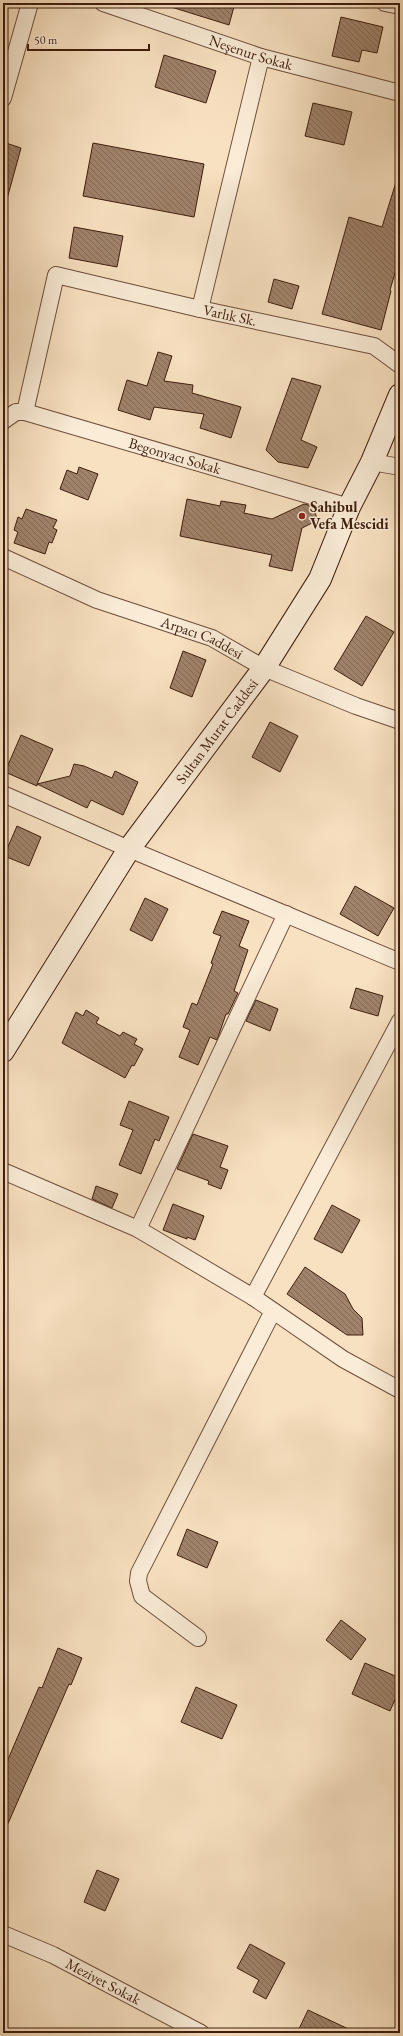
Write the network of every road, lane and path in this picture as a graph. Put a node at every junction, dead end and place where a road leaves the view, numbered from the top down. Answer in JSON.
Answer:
{"nodes":[{"id":1,"x":30,"y":3,"type":"edge"},
{"id":2,"x":103,"y":3,"type":"edge"},
{"id":3,"x":385,"y":3,"type":"edge"},
{"id":4,"x":400,"y":6,"type":"edge"},
{"id":5,"x":261,"y":57,"type":"junction"},
{"id":6,"x":400,"y":93,"type":"edge"},
{"id":7,"x":3,"y":98,"type":"edge"},
{"id":8,"x":200,"y":309,"type":"junction"},
{"id":9,"x":400,"y":365,"type":"edge"},
{"id":10,"x":400,"y":395,"type":"edge"},
{"id":11,"x":25,"y":412,"type":"junction"},
{"id":12,"x":3,"y":421,"type":"edge"},
{"id":13,"x":372,"y":462,"type":"junction"},
{"id":14,"x":400,"y":467,"type":"edge"},
{"id":15,"x":349,"y":507,"type":"junction"},
{"id":16,"x":3,"y":558,"type":"edge"},
{"id":17,"x":264,"y":668,"type":"junction"},
{"id":18,"x":400,"y":721,"type":"edge"},
{"id":19,"x":3,"y":794,"type":"edge"},
{"id":20,"x":129,"y":850,"type":"junction"},
{"id":21,"x":286,"y":914,"type":"junction"},
{"id":22,"x":400,"y":962,"type":"edge"},
{"id":23,"x":400,"y":1021,"type":"edge"},
{"id":24,"x":3,"y":1051,"type":"edge"},
{"id":25,"x":3,"y":1171,"type":"edge"},
{"id":26,"x":138,"y":1229,"type":"junction"},
{"id":27,"x":253,"y":1297,"type":"junction"},
{"id":28,"x":273,"y":1311,"type":"junction"},
{"id":29,"x":400,"y":1390,"type":"edge"},
{"id":30,"x":198,"y":1638,"type":"dead end"},
{"id":31,"x":3,"y":1934,"type":"edge"},
{"id":32,"x":202,"y":2033,"type":"edge"}],
"edges":[{"from":1,"to":7,"type":"street"},
{"from":2,"to":5,"type":"street","name":"Neşenur Sokak"},
{"from":3,"to":4,"type":"street"},
{"from":5,"to":6,"type":"street","name":"Neşenur Sokak"},
{"from":5,"to":8,"type":"street"},
{"from":8,"to":9,"type":"street","name":"Varlık Sk."},
{"from":8,"to":11,"type":"street","name":"Varlık Sk."},
{"from":10,"to":13,"type":"main road","name":"Sultan Murat Caddesi"},
{"from":11,"to":12,"type":"street"},
{"from":11,"to":15,"type":"street","name":"Begonyacı Sokak"},
{"from":13,"to":14,"type":"street"},
{"from":13,"to":15,"type":"main road","name":"Sultan Murat Caddesi"},
{"from":15,"to":17,"type":"main road","name":"Sultan Murat Caddesi"},
{"from":16,"to":17,"type":"street","name":"Arpacı Caddesi"},
{"from":17,"to":18,"type":"street","name":"Arpacı Caddesi"},
{"from":17,"to":20,"type":"main road","name":"Sultan Murat Caddesi"},
{"from":19,"to":20,"type":"street"},
{"from":20,"to":21,"type":"street"},
{"from":20,"to":24,"type":"main road","name":"Sultan Murat Caddesi"},
{"from":21,"to":22,"type":"street"},
{"from":21,"to":26,"type":"street"},
{"from":23,"to":27,"type":"street"},
{"from":25,"to":26,"type":"street"},
{"from":26,"to":27,"type":"street"},
{"from":27,"to":28,"type":"street"},
{"from":28,"to":29,"type":"street"},
{"from":28,"to":30,"type":"street"},
{"from":31,"to":32,"type":"street","name":"Meziyet Sokak"}]}
